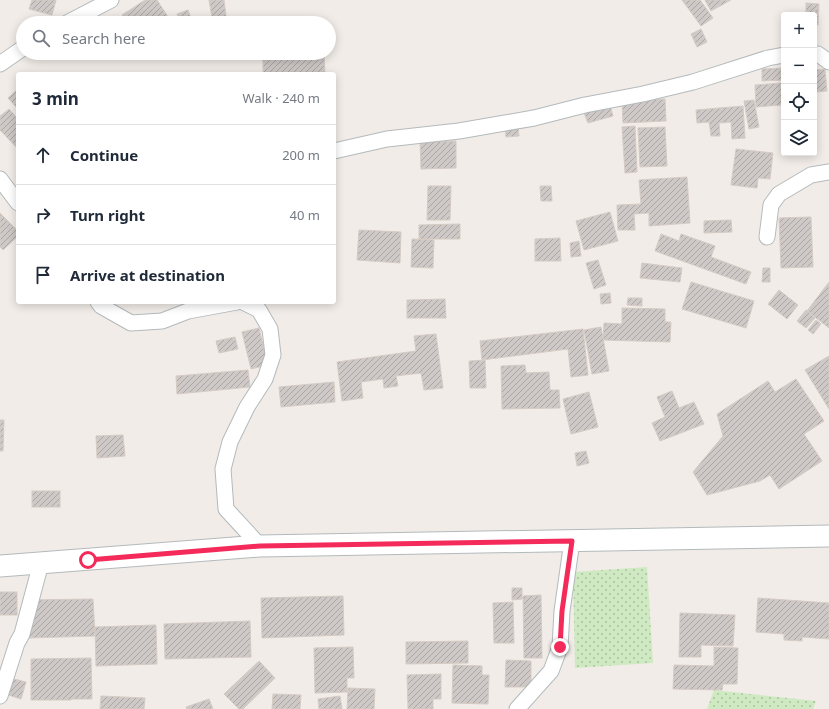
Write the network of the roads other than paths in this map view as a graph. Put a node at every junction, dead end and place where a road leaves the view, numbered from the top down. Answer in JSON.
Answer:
{"nodes":[{"id":1,"x":111,"y":0,"type":"edge"},
{"id":2,"x":80,"y":16,"type":"edge"},
{"id":3,"x":16,"y":53,"type":"edge"},
{"id":4,"x":817,"y":54,"type":"edge"},
{"id":5,"x":781,"y":56,"type":"edge"},
{"id":6,"x":829,"y":62,"type":"edge"},
{"id":7,"x":0,"y":64,"type":"edge"},
{"id":8,"x":336,"y":151,"type":"edge"},
{"id":9,"x":829,"y":172,"type":"edge"},
{"id":10,"x":0,"y":179,"type":"edge"},
{"id":11,"x":16,"y":200,"type":"edge"},
{"id":12,"x":767,"y":237,"type":"dead end"},
{"id":13,"x":100,"y":304,"type":"edge"},
{"id":14,"x":226,"y":304,"type":"edge"},
{"id":15,"x":247,"y":304,"type":"edge"},
{"id":16,"x":829,"y":536,"type":"edge"},
{"id":17,"x":572,"y":541,"type":"junction"},
{"id":18,"x":260,"y":546,"type":"junction"},
{"id":19,"x":41,"y":563,"type":"junction"},
{"id":20,"x":0,"y":566,"type":"edge"},
{"id":21,"x":0,"y":696,"type":"edge"},
{"id":22,"x":517,"y":709,"type":"edge"}],
"edges":[{"from":1,"to":2,"type":"street"},
{"from":3,"to":7,"type":"street"},
{"from":4,"to":6,"type":"street"},
{"from":5,"to":8,"type":"street"},
{"from":9,"to":12,"type":"street"},
{"from":10,"to":11,"type":"street"},
{"from":13,"to":14,"type":"street"},
{"from":15,"to":18,"type":"street"},
{"from":16,"to":17,"type":"main road"},
{"from":17,"to":18,"type":"main road"},
{"from":17,"to":22,"type":"street"},
{"from":18,"to":19,"type":"main road"},
{"from":19,"to":20,"type":"main road"},
{"from":19,"to":21,"type":"street"}]}
